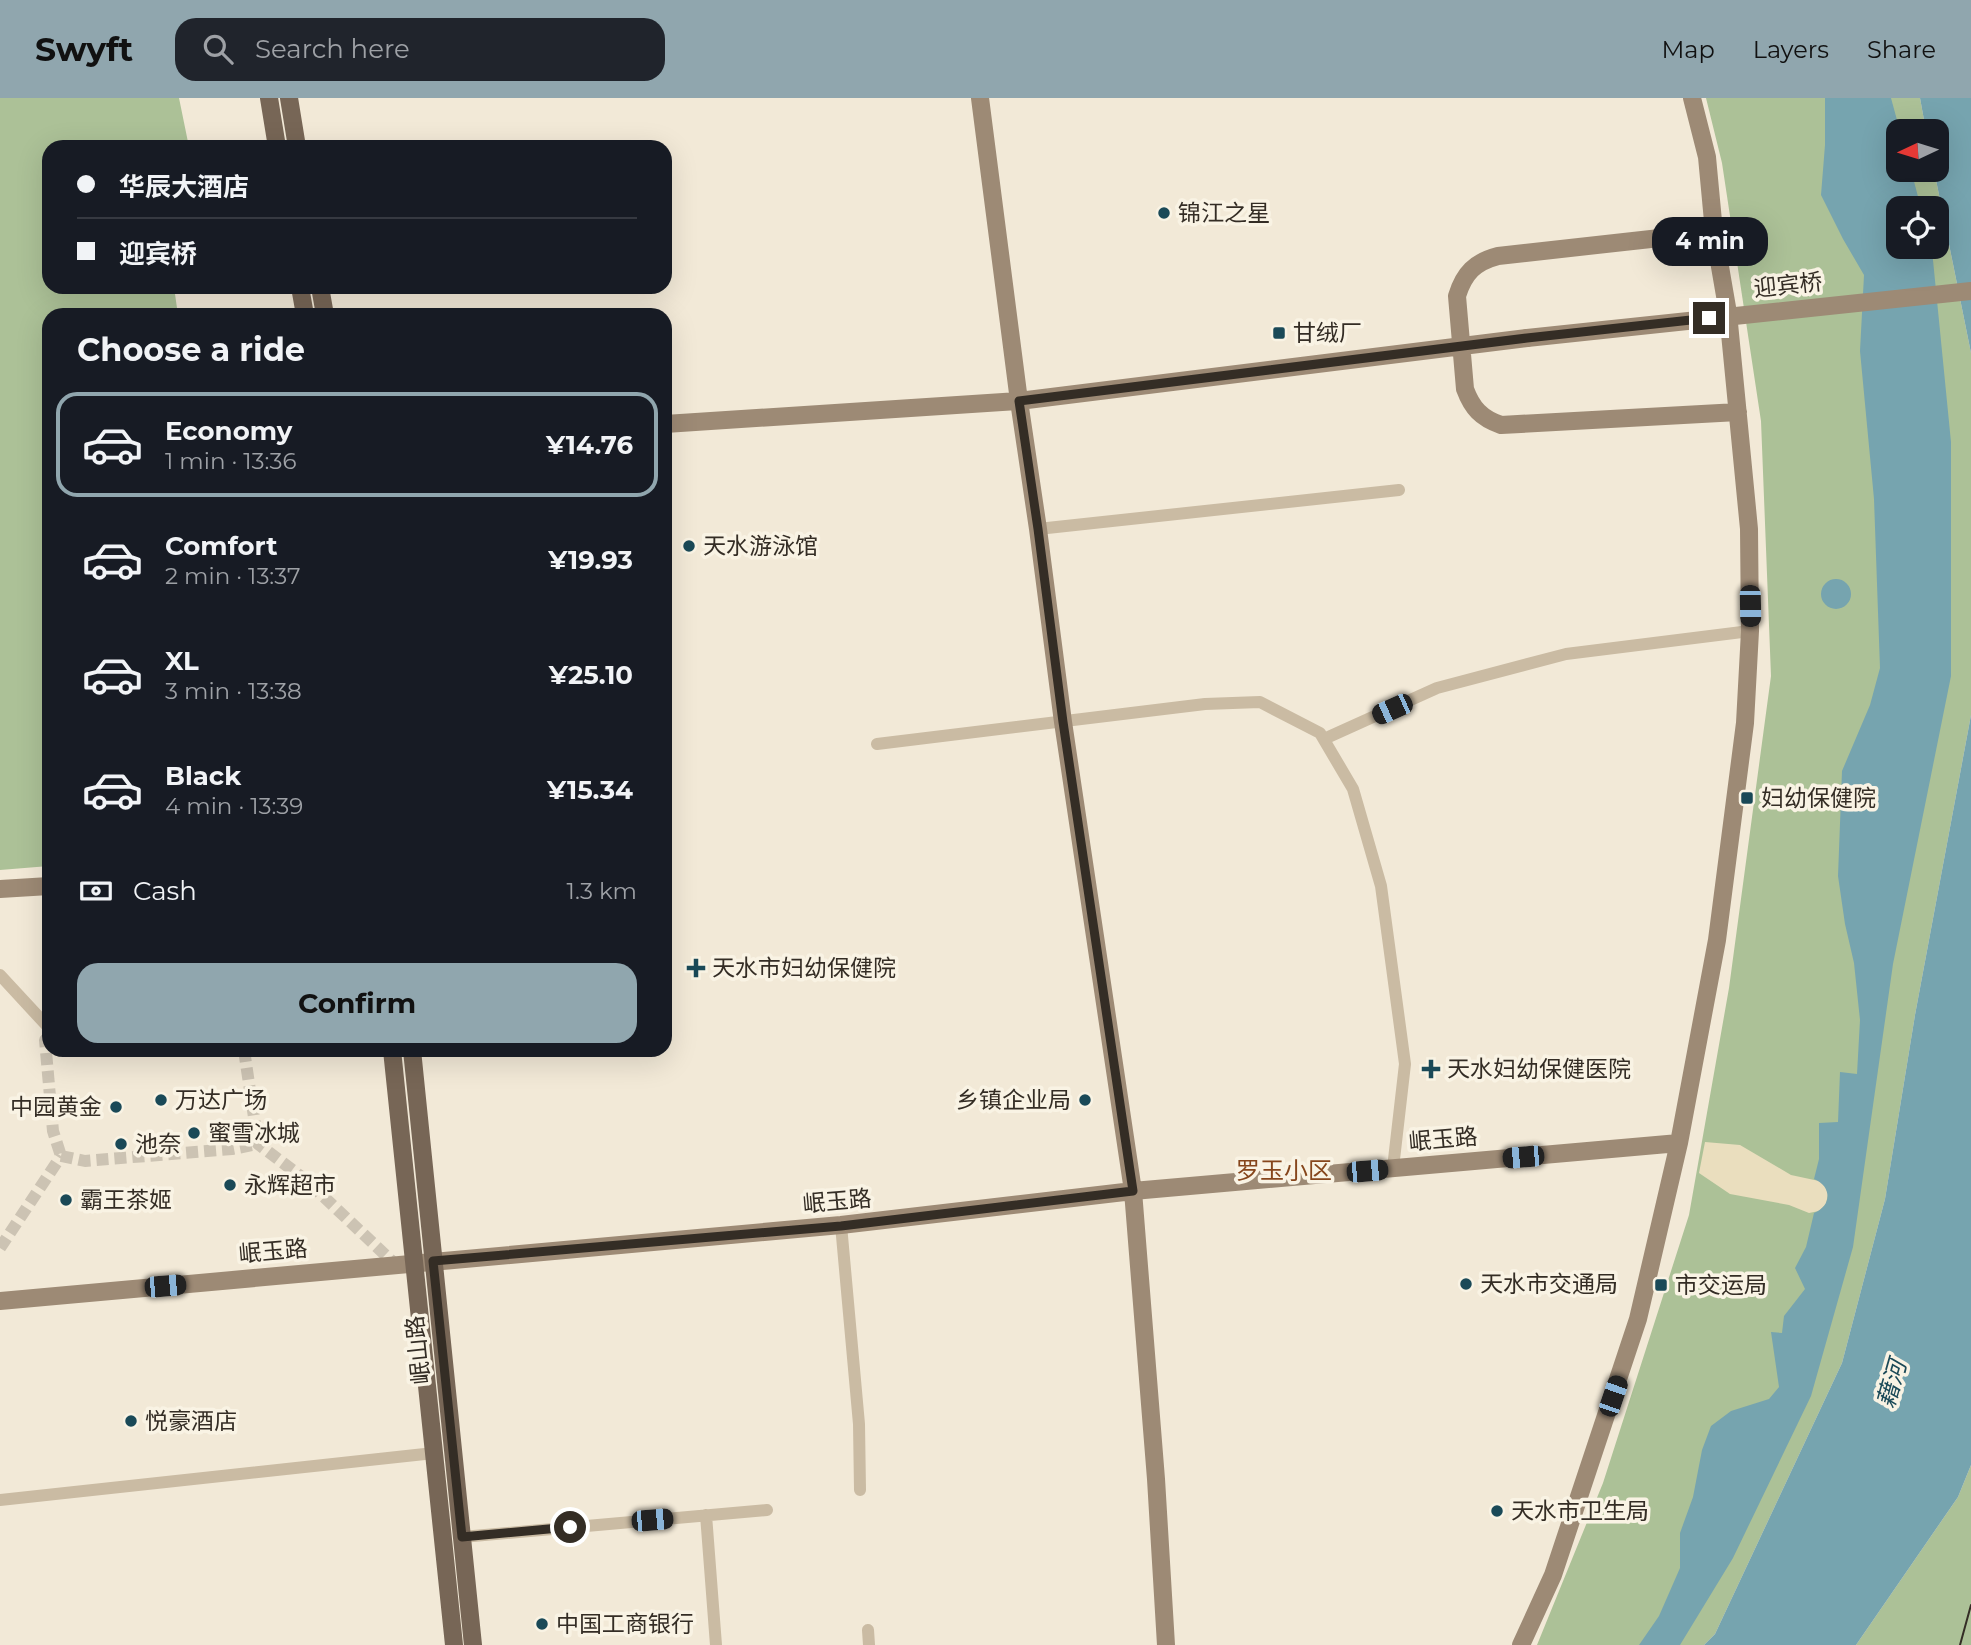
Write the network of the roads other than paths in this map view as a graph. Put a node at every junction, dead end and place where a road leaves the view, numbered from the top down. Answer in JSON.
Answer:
{"nodes":[{"id":1,"x":269,"y":98,"type":"edge"},
{"id":2,"x":289,"y":98,"type":"edge"},
{"id":3,"x":980,"y":98,"type":"edge"},
{"id":4,"x":1692,"y":98,"type":"edge"},
{"id":5,"x":276,"y":140,"type":"edge"},
{"id":6,"x":296,"y":140,"type":"edge"},
{"id":7,"x":1714,"y":232,"type":"junction"},
{"id":8,"x":1971,"y":291,"type":"edge"},
{"id":9,"x":1462,"y":346,"type":"junction"},
{"id":10,"x":1019,"y":401,"type":"junction"},
{"id":11,"x":1738,"y":412,"type":"junction"},
{"id":12,"x":672,"y":424,"type":"edge"},
{"id":13,"x":1399,"y":489,"type":"dead end"},
{"id":14,"x":1038,"y":529,"type":"junction"},
{"id":15,"x":1751,"y":632,"type":"junction"},
{"id":16,"x":1063,"y":722,"type":"junction"},
{"id":17,"x":1324,"y":739,"type":"junction"},
{"id":18,"x":877,"y":744,"type":"dead end"},
{"id":19,"x":42,"y":886,"type":"edge"},
{"id":20,"x":0,"y":889,"type":"edge"},
{"id":21,"x":0,"y":975,"type":"edge"},
{"id":22,"x":42,"y":1020,"type":"edge"},
{"id":23,"x":393,"y":1057,"type":"edge"},
{"id":24,"x":413,"y":1057,"type":"edge"},
{"id":25,"x":1679,"y":1143,"type":"junction"},
{"id":26,"x":1393,"y":1168,"type":"junction"},
{"id":27,"x":1133,"y":1191,"type":"junction"},
{"id":28,"x":841,"y":1226,"type":"junction"},
{"id":29,"x":433,"y":1261,"type":"junction"},
{"id":30,"x":414,"y":1263,"type":"junction"},
{"id":31,"x":0,"y":1301,"type":"edge"},
{"id":32,"x":434,"y":1453,"type":"junction"},
{"id":33,"x":860,"y":1490,"type":"dead end"},
{"id":34,"x":0,"y":1500,"type":"edge"},
{"id":35,"x":766,"y":1510,"type":"dead end"},
{"id":36,"x":706,"y":1515,"type":"junction"},
{"id":37,"x":462,"y":1537,"type":"junction"},
{"id":38,"x":868,"y":1630,"type":"dead end"},
{"id":39,"x":454,"y":1645,"type":"edge"},
{"id":40,"x":473,"y":1645,"type":"edge"},
{"id":41,"x":716,"y":1645,"type":"edge"},
{"id":42,"x":869,"y":1645,"type":"edge"},
{"id":43,"x":1166,"y":1645,"type":"edge"},
{"id":44,"x":1521,"y":1645,"type":"edge"}],
"edges":[{"from":1,"to":5,"type":"main road"},
{"from":2,"to":6,"type":"main road"},
{"from":3,"to":10,"type":"main road"},
{"from":4,"to":7,"type":"main road"},
{"from":7,"to":9,"type":"main road"},
{"from":7,"to":11,"type":"main road"},
{"from":8,"to":9,"type":"main road","name":"迎宾桥","bridge":true},
{"from":9,"to":10,"type":"main road","name":"迎宾桥"},
{"from":9,"to":11,"type":"main road"},
{"from":10,"to":12,"type":"main road","name":"迎宾桥"},
{"from":10,"to":14,"type":"main road"},
{"from":11,"to":15,"type":"main road"},
{"from":13,"to":14,"type":"street"},
{"from":14,"to":16,"type":"main road"},
{"from":15,"to":17,"type":"street"},
{"from":15,"to":25,"type":"main road"},
{"from":16,"to":17,"type":"street"},
{"from":16,"to":18,"type":"street"},
{"from":16,"to":27,"type":"main road"},
{"from":17,"to":26,"type":"street"},
{"from":19,"to":20,"type":"main road"},
{"from":21,"to":22,"type":"street"},
{"from":23,"to":30,"type":"main road","name":"岷山路"},
{"from":24,"to":29,"type":"main road","name":"岷山路"},
{"from":25,"to":26,"type":"main road","name":"岷玉路"},
{"from":25,"to":44,"type":"main road"},
{"from":26,"to":27,"type":"main road","name":"岷玉路"},
{"from":27,"to":28,"type":"main road","name":"岷玉路"},
{"from":27,"to":43,"type":"main road"},
{"from":28,"to":29,"type":"main road","name":"岷玉路"},
{"from":28,"to":33,"type":"street"},
{"from":29,"to":30,"type":"main road","name":"岷玉路"},
{"from":29,"to":37,"type":"main road","name":"岷山路"},
{"from":30,"to":31,"type":"main road","name":"岷玉路"},
{"from":30,"to":32,"type":"main road","name":"岷山路"},
{"from":32,"to":34,"type":"street"},
{"from":32,"to":39,"type":"main road","name":"岷山路"},
{"from":35,"to":36,"type":"street"},
{"from":36,"to":37,"type":"street"},
{"from":36,"to":41,"type":"street"},
{"from":37,"to":40,"type":"main road","name":"岷山路"},
{"from":38,"to":42,"type":"street"}]}
